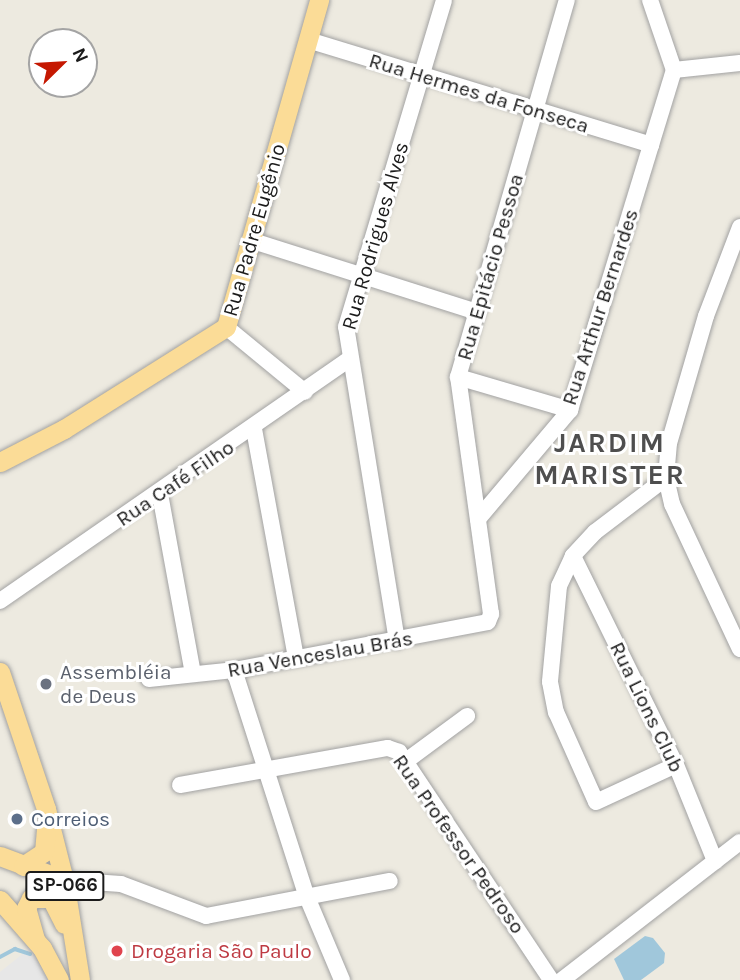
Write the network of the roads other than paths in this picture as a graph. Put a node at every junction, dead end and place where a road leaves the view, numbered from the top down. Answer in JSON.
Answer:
{"nodes":[{"id":1,"x":319,"y":0,"type":"edge"},
{"id":2,"x":444,"y":0,"type":"edge"},
{"id":3,"x":567,"y":0,"type":"edge"},
{"id":4,"x":650,"y":0,"type":"edge"},
{"id":5,"x":308,"y":40,"type":"junction"},
{"id":6,"x":740,"y":64,"type":"edge"},
{"id":7,"x":674,"y":70,"type":"junction"},
{"id":8,"x":422,"y":77,"type":"junction"},
{"id":9,"x":535,"y":111,"type":"junction"},
{"id":10,"x":651,"y":145,"type":"junction"},
{"id":11,"x":738,"y":236,"type":"edge"},
{"id":12,"x":250,"y":240,"type":"junction"},
{"id":13,"x":363,"y":275,"type":"junction"},
{"id":14,"x":477,"y":312,"type":"junction"},
{"id":15,"x":226,"y":327,"type":"junction"},
{"id":16,"x":348,"y":360,"type":"junction"},
{"id":17,"x":458,"y":377,"type":"junction"},
{"id":18,"x":305,"y":392,"type":"junction"},
{"id":19,"x":570,"y":410,"type":"junction"},
{"id":20,"x":254,"y":429,"type":"junction"},
{"id":21,"x":0,"y":462,"type":"edge"},
{"id":22,"x":666,"y":478,"type":"junction"},
{"id":23,"x":160,"y":495,"type":"junction"},
{"id":24,"x":478,"y":519,"type":"junction"},
{"id":25,"x":573,"y":556,"type":"junction"},
{"id":26,"x":0,"y":601,"type":"edge"},
{"id":27,"x":488,"y":622,"type":"joint"},
{"id":28,"x":397,"y":641,"type":"junction"},
{"id":29,"x":740,"y":649,"type":"edge"},
{"id":30,"x":296,"y":658,"type":"junction"},
{"id":31,"x":234,"y":670,"type":"junction"},
{"id":32,"x":0,"y":672,"type":"edge"},
{"id":33,"x":193,"y":673,"type":"junction"},
{"id":34,"x":149,"y":679,"type":"dead end"},
{"id":35,"x":467,"y":716,"type":"dead end"},
{"id":36,"x":406,"y":761,"type":"junction"},
{"id":37,"x":676,"y":765,"type":"junction"},
{"id":38,"x":264,"y":772,"type":"junction"},
{"id":39,"x":180,"y":785,"type":"dead end"},
{"id":40,"x":46,"y":809,"type":"junction"},
{"id":41,"x":740,"y":842,"type":"edge"},
{"id":42,"x":0,"y":856,"type":"edge"},
{"id":43,"x":715,"y":861,"type":"junction"},
{"id":44,"x":23,"y":866,"type":"junction"},
{"id":45,"x":64,"y":880,"type":"junction"},
{"id":46,"x":390,"y":881,"type":"dead end"},
{"id":47,"x":307,"y":897,"type":"junction"},
{"id":48,"x":0,"y":900,"type":"edge"},
{"id":49,"x":35,"y":939,"type":"junction"},
{"id":50,"x":79,"y":972,"type":"edge"},
{"id":51,"x":59,"y":980,"type":"edge"},
{"id":52,"x":340,"y":980,"type":"edge"},
{"id":53,"x":551,"y":980,"type":"edge"},
{"id":54,"x":562,"y":980,"type":"edge"}],
"edges":[{"from":1,"to":5,"type":"main road","name":"Rua Padre Eugênio"},
{"from":2,"to":8,"type":"street","name":"Rua Rodrigues Alves"},
{"from":3,"to":9,"type":"street","name":"Rua Epitácio Pessoa"},
{"from":4,"to":7,"type":"street"},
{"from":5,"to":8,"type":"street","name":"Rua Hermes da Fonseca"},
{"from":5,"to":12,"type":"main road","name":"Rua Padre Eugênio"},
{"from":6,"to":7,"type":"street"},
{"from":7,"to":10,"type":"street","name":"Rua Arthur Bernardes"},
{"from":8,"to":9,"type":"street","name":"Rua Hermes da Fonseca"},
{"from":8,"to":13,"type":"street","name":"Rua Rodrigues Alves"},
{"from":9,"to":10,"type":"street","name":"Rua Hermes da Fonseca"},
{"from":9,"to":14,"type":"street","name":"Rua Epitácio Pessoa"},
{"from":10,"to":19,"type":"street","name":"Rua Arthur Bernardes"},
{"from":11,"to":22,"type":"street"},
{"from":12,"to":13,"type":"street"},
{"from":12,"to":15,"type":"main road","name":"Rua Padre Eugênio"},
{"from":13,"to":14,"type":"street"},
{"from":13,"to":16,"type":"street","name":"Rua Rodrigues Alves"},
{"from":14,"to":17,"type":"street","name":"Rua Epitácio Pessoa"},
{"from":15,"to":18,"type":"street"},
{"from":15,"to":21,"type":"main road","name":"Rua Padre Eugênio"},
{"from":16,"to":18,"type":"street","name":"Rua Café Filho"},
{"from":16,"to":28,"type":"street","name":"Rua Rodrigues Alves"},
{"from":17,"to":19,"type":"street"},
{"from":17,"to":24,"type":"street","name":"Rua Epitácio Pessoa"},
{"from":18,"to":20,"type":"street","name":"Rua Café Filho"},
{"from":19,"to":24,"type":"street","name":"Rua Arthur Bernardes"},
{"from":20,"to":23,"type":"street","name":"Rua Café Filho"},
{"from":20,"to":30,"type":"street"},
{"from":22,"to":25,"type":"street"},
{"from":22,"to":29,"type":"street"},
{"from":23,"to":26,"type":"street","name":"Rua Café Filho"},
{"from":23,"to":33,"type":"street"},
{"from":24,"to":27,"type":"street","name":"Rua Epitácio Pessoa"},
{"from":25,"to":37,"type":"street","name":"Rua Lions Club"},
{"from":25,"to":37,"type":"street"},
{"from":27,"to":28,"type":"street","name":"Rua Venceslau Brás"},
{"from":28,"to":30,"type":"street","name":"Rua Venceslau Brás"},
{"from":30,"to":31,"type":"street","name":"Rua Venceslau Brás"},
{"from":31,"to":33,"type":"street","name":"Rua Venceslau Brás"},
{"from":31,"to":38,"type":"street"},
{"from":32,"to":40,"type":"main road","number":"SP-066"},
{"from":33,"to":34,"type":"street","name":"Rua Venceslau Brás"},
{"from":35,"to":36,"type":"street"},
{"from":36,"to":38,"type":"street","name":"Rua Professor Pedroso"},
{"from":36,"to":53,"type":"street","name":"Rua Professor Pedroso"},
{"from":37,"to":43,"type":"street","name":"Rua Lions Club"},
{"from":38,"to":39,"type":"street","name":"Rua Professor Pedroso"},
{"from":38,"to":47,"type":"street"},
{"from":40,"to":44,"type":"main road"},
{"from":40,"to":45,"type":"main road","number":"SP-066"},
{"from":41,"to":43,"type":"street"},
{"from":42,"to":44,"type":"main road"},
{"from":43,"to":54,"type":"street"},
{"from":44,"to":45,"type":"main road"},
{"from":45,"to":47,"type":"street"},
{"from":45,"to":50,"type":"main road","number":"SP-066"},
{"from":46,"to":47,"type":"street"},
{"from":47,"to":52,"type":"street"},
{"from":48,"to":49,"type":"main road","number":"SP-066"},
{"from":49,"to":50,"type":"main road"},
{"from":49,"to":51,"type":"main road","number":"SP-066"}]}
